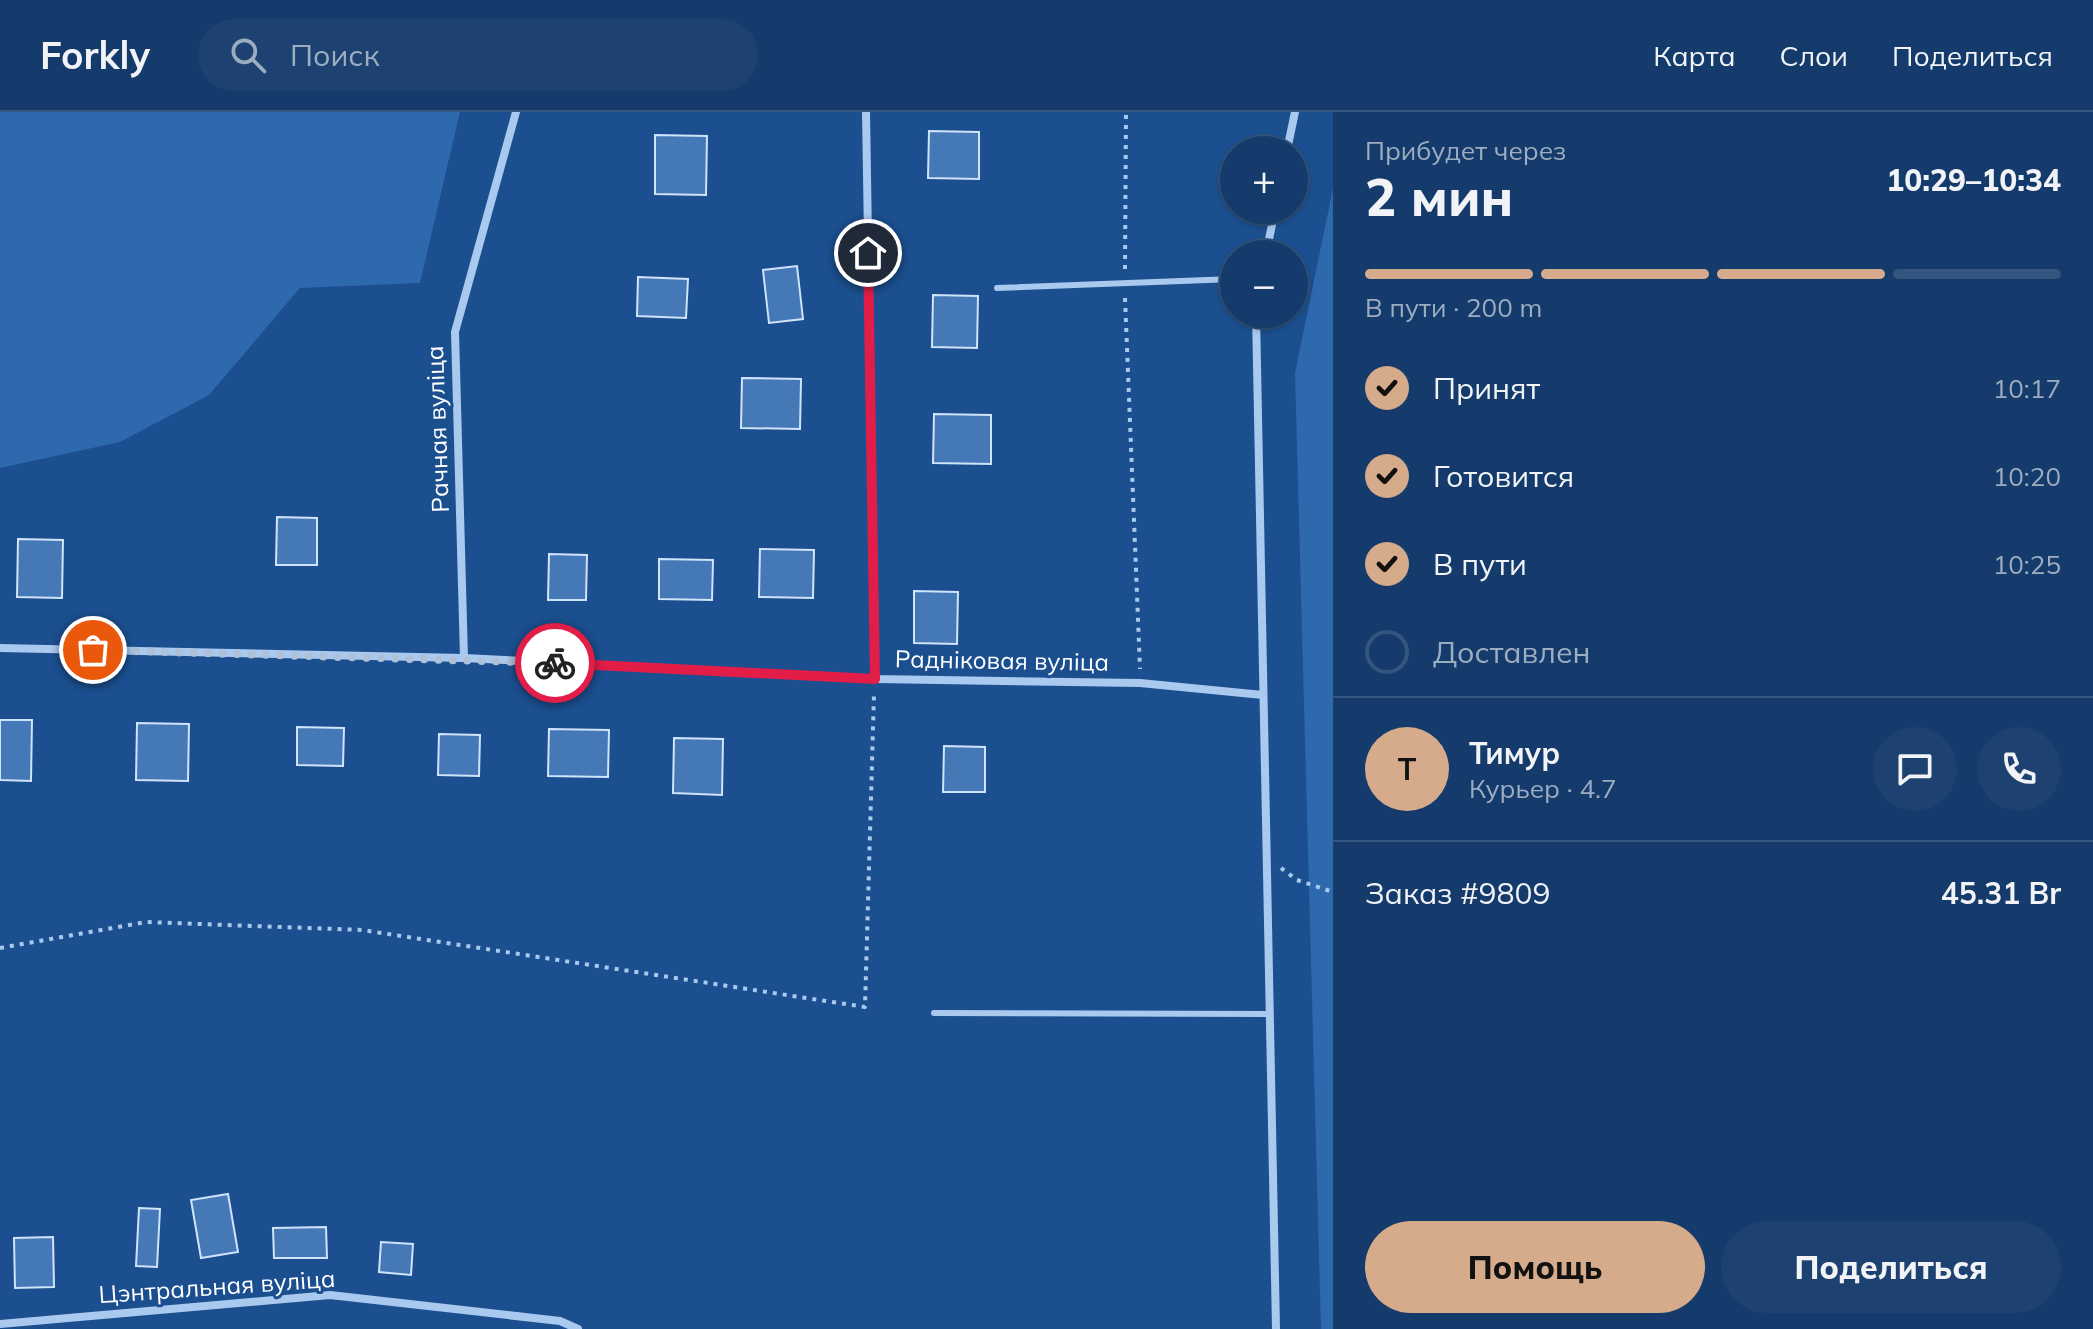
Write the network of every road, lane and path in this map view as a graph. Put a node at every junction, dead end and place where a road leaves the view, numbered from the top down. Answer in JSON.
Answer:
{"nodes":[{"id":1,"x":516,"y":112,"type":"edge"},
{"id":2,"x":866,"y":112,"type":"edge"},
{"id":3,"x":1126,"y":112,"type":"edge"},
{"id":4,"x":1295,"y":112,"type":"edge"},
{"id":5,"x":1290,"y":136,"type":"edge"},
{"id":6,"x":1220,"y":279,"type":"edge"},
{"id":7,"x":1124,"y":281,"type":"junction"},
{"id":8,"x":997,"y":288,"type":"dead end"},
{"id":9,"x":1256,"y":328,"type":"edge"},
{"id":10,"x":0,"y":648,"type":"edge"},
{"id":11,"x":464,"y":658,"type":"junction"},
{"id":12,"x":875,"y":679,"type":"junction"},
{"id":13,"x":1140,"y":683,"type":"junction"},
{"id":14,"x":1263,"y":695,"type":"junction"},
{"id":15,"x":1267,"y":856,"type":"junction"},
{"id":16,"x":1333,"y":892,"type":"edge"},
{"id":17,"x":0,"y":948,"type":"edge"},
{"id":18,"x":934,"y":1013,"type":"dead end"},
{"id":19,"x":1270,"y":1014,"type":"junction"},
{"id":20,"x":0,"y":1324,"type":"edge"},
{"id":21,"x":578,"y":1329,"type":"edge"},
{"id":22,"x":1276,"y":1329,"type":"edge"}],
"edges":[{"from":1,"to":11,"type":"street","name":"Рачная вуліца"},
{"from":2,"to":12,"type":"street"},
{"from":3,"to":7,"type":"path"},
{"from":4,"to":5,"type":"street"},
{"from":6,"to":7,"type":"lane"},
{"from":7,"to":8,"type":"lane"},
{"from":7,"to":13,"type":"path"},
{"from":9,"to":14,"type":"street"},
{"from":10,"to":11,"type":"street","name":"Радніковая вуліца"},
{"from":11,"to":12,"type":"street","name":"Радніковая вуліца"},
{"from":12,"to":13,"type":"street","name":"Радніковая вуліца"},
{"from":12,"to":17,"type":"path"},
{"from":13,"to":14,"type":"street","name":"Радніковая вуліца"},
{"from":14,"to":15,"type":"street"},
{"from":15,"to":16,"type":"path"},
{"from":15,"to":19,"type":"street"},
{"from":18,"to":19,"type":"lane"},
{"from":19,"to":22,"type":"street"},
{"from":20,"to":21,"type":"street","name":"Цэнтральная вуліца"}]}
